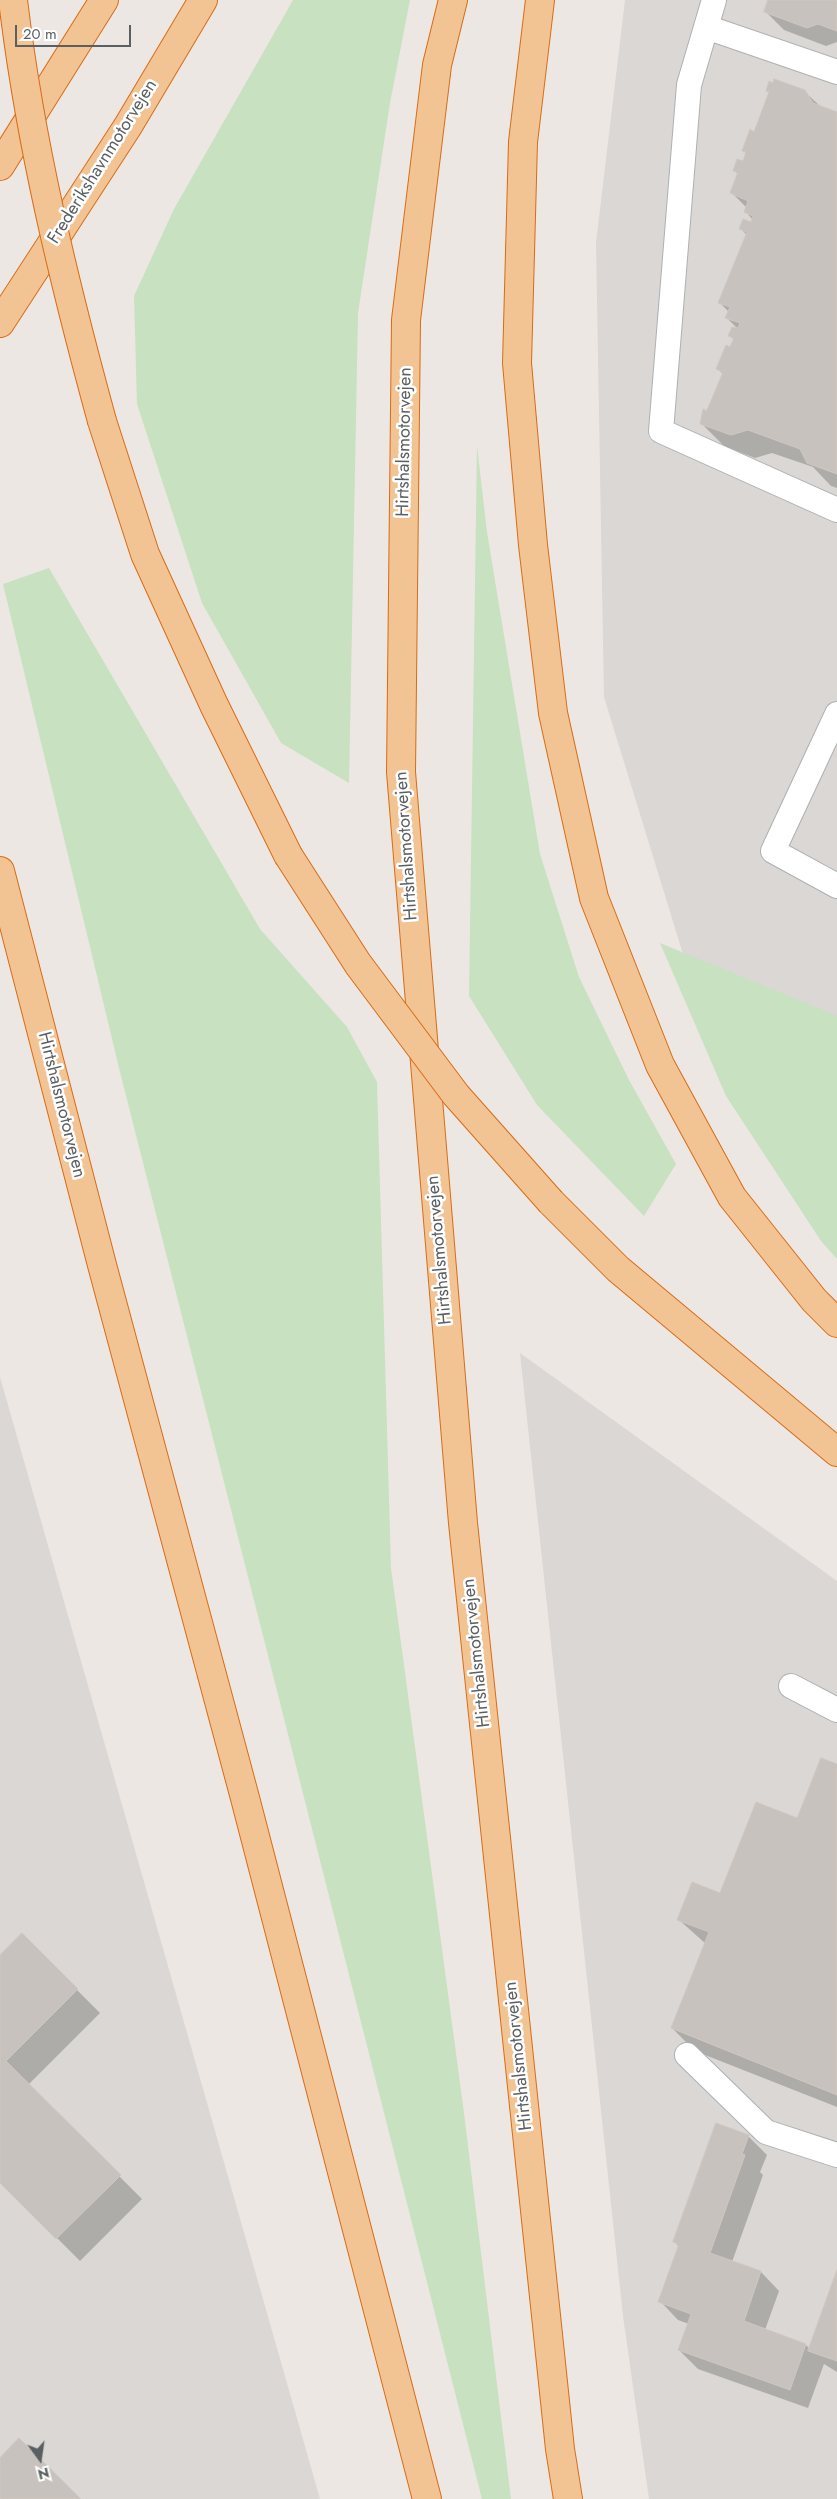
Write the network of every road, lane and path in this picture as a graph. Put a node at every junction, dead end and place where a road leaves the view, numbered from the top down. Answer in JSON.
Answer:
{"nodes":[{"id":1,"x":14,"y":0,"type":"edge"},
{"id":2,"x":104,"y":0,"type":"edge"},
{"id":3,"x":203,"y":0,"type":"edge"},
{"id":4,"x":454,"y":0,"type":"edge"},
{"id":5,"x":540,"y":0,"type":"edge"},
{"id":6,"x":714,"y":0,"type":"edge"},
{"id":7,"x":706,"y":27,"type":"junction"},
{"id":8,"x":837,"y":72,"type":"edge"},
{"id":9,"x":0,"y":166,"type":"edge"},
{"id":10,"x":0,"y":323,"type":"edge"},
{"id":11,"x":837,"y":510,"type":"edge"},
{"id":12,"x":837,"y":714,"type":"edge"},
{"id":13,"x":0,"y":870,"type":"edge"},
{"id":14,"x":837,"y":886,"type":"edge"},
{"id":15,"x":837,"y":1323,"type":"edge"},
{"id":16,"x":837,"y":1452,"type":"edge"},
{"id":17,"x":791,"y":1686,"type":"dead end"},
{"id":18,"x":837,"y":1710,"type":"edge"},
{"id":19,"x":687,"y":2055,"type":"dead end"},
{"id":20,"x":837,"y":2155,"type":"edge"},
{"id":21,"x":427,"y":2499,"type":"edge"},
{"id":22,"x":568,"y":2499,"type":"edge"}],
"edges":[{"from":1,"to":16,"type":"highway","bridge":true},
{"from":2,"to":9,"type":"highway"},
{"from":3,"to":10,"type":"highway","name":"Frederikshavnmotorvejen"},
{"from":4,"to":22,"type":"highway","name":"Hirtshalsmotorvejen"},
{"from":5,"to":15,"type":"highway"},
{"from":6,"to":7,"type":"lane"},
{"from":7,"to":8,"type":"lane"},
{"from":7,"to":11,"type":"lane"},
{"from":12,"to":14,"type":"lane"},
{"from":13,"to":21,"type":"highway","name":"Hirtshalsmotorvejen"},
{"from":17,"to":18,"type":"lane"},
{"from":19,"to":20,"type":"lane"}]}
